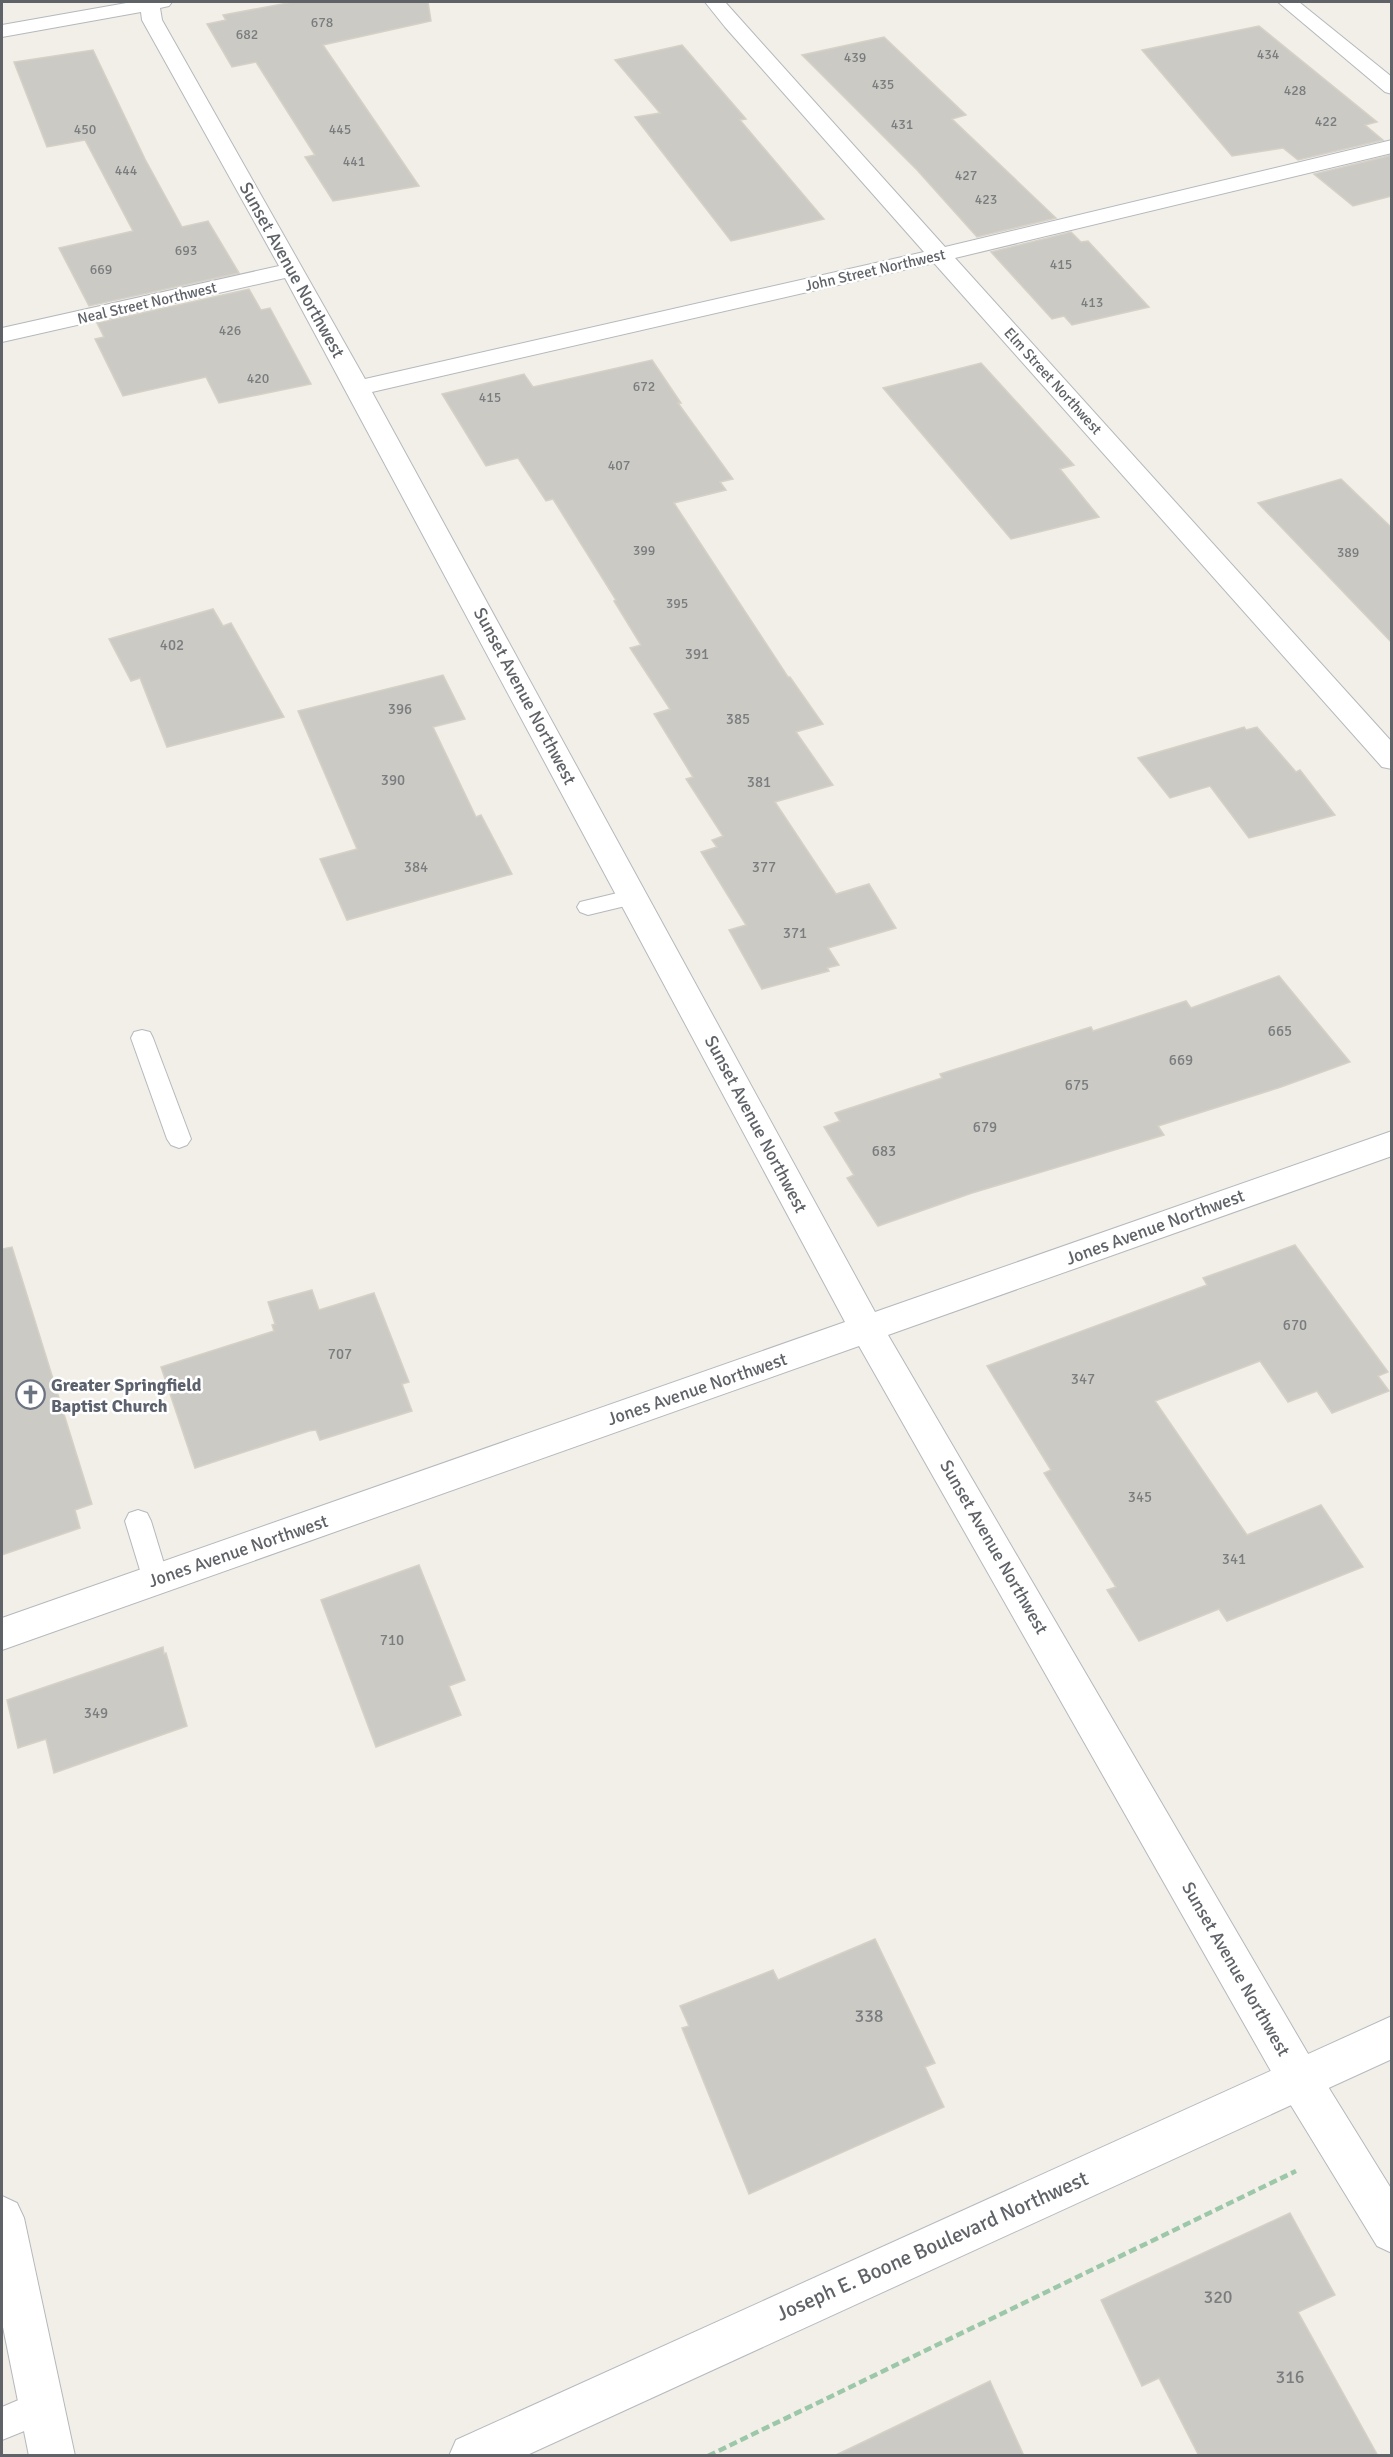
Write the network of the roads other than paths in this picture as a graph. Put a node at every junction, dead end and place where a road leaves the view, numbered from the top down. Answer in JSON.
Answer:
{"nodes":[{"id":1,"x":154,"y":2,"type":"edge"},
{"id":2,"x":715,"y":2,"type":"edge"},
{"id":3,"x":1288,"y":2,"type":"edge"},
{"id":4,"x":2,"y":31,"type":"edge"},
{"id":5,"x":1392,"y":88,"type":"edge"},
{"id":6,"x":1392,"y":146,"type":"edge"},
{"id":7,"x":940,"y":255,"type":"junction"},
{"id":8,"x":292,"y":270,"type":"junction"},
{"id":9,"x":2,"y":335,"type":"edge"},
{"id":10,"x":358,"y":388,"type":"junction"},
{"id":11,"x":1392,"y":760,"type":"edge"},
{"id":12,"x":634,"y":897,"type":"junction"},
{"id":13,"x":588,"y":907,"type":"dead end"},
{"id":14,"x":142,"y":1038,"type":"dead end"},
{"id":15,"x":179,"y":1138,"type":"dead end"},
{"id":16,"x":1392,"y":1143,"type":"edge"},
{"id":17,"x":869,"y":1328,"type":"junction"},
{"id":18,"x":138,"y":1521,"type":"dead end"},
{"id":19,"x":156,"y":1580,"type":"junction"},
{"id":20,"x":2,"y":1634,"type":"edge"},
{"id":21,"x":1392,"y":2037,"type":"edge"},
{"id":22,"x":1299,"y":2079,"type":"junction"},
{"id":23,"x":2,"y":2218,"type":"edge"},
{"id":24,"x":1392,"y":2230,"type":"edge"},
{"id":25,"x":42,"y":2407,"type":"junction"},
{"id":26,"x":2,"y":2424,"type":"edge"},
{"id":27,"x":52,"y":2456,"type":"edge"},
{"id":28,"x":472,"y":2456,"type":"edge"}],
"edges":[{"from":1,"to":4,"type":"street"},
{"from":1,"to":8,"type":"street","name":"Sunset Avenue Northwest"},
{"from":2,"to":7,"type":"street","name":"Elm Street Northwest"},
{"from":3,"to":5,"type":"street"},
{"from":6,"to":7,"type":"street","name":"John Street Northwest"},
{"from":7,"to":10,"type":"street","name":"John Street Northwest"},
{"from":7,"to":11,"type":"street","name":"Elm Street Northwest"},
{"from":8,"to":9,"type":"street","name":"Neal Street Northwest"},
{"from":8,"to":10,"type":"street","name":"Sunset Avenue Northwest"},
{"from":10,"to":12,"type":"street","name":"Sunset Avenue Northwest"},
{"from":12,"to":13,"type":"lane"},
{"from":12,"to":17,"type":"street","name":"Sunset Avenue Northwest"},
{"from":14,"to":15,"type":"lane"},
{"from":16,"to":17,"type":"street","name":"Jones Avenue Northwest"},
{"from":17,"to":19,"type":"street","name":"Jones Avenue Northwest"},
{"from":17,"to":22,"type":"street","name":"Sunset Avenue Northwest"},
{"from":18,"to":19,"type":"lane"},
{"from":19,"to":20,"type":"street","name":"Jones Avenue Northwest"},
{"from":21,"to":22,"type":"street","name":"Joseph E. Boone Boulevard Northwest"},
{"from":22,"to":24,"type":"street","name":"Sunset Avenue Northwest"},
{"from":22,"to":28,"type":"street","name":"Joseph E. Boone Boulevard Northwest"},
{"from":23,"to":25,"type":"street"},
{"from":25,"to":26,"type":"lane"},
{"from":25,"to":27,"type":"street"}]}
